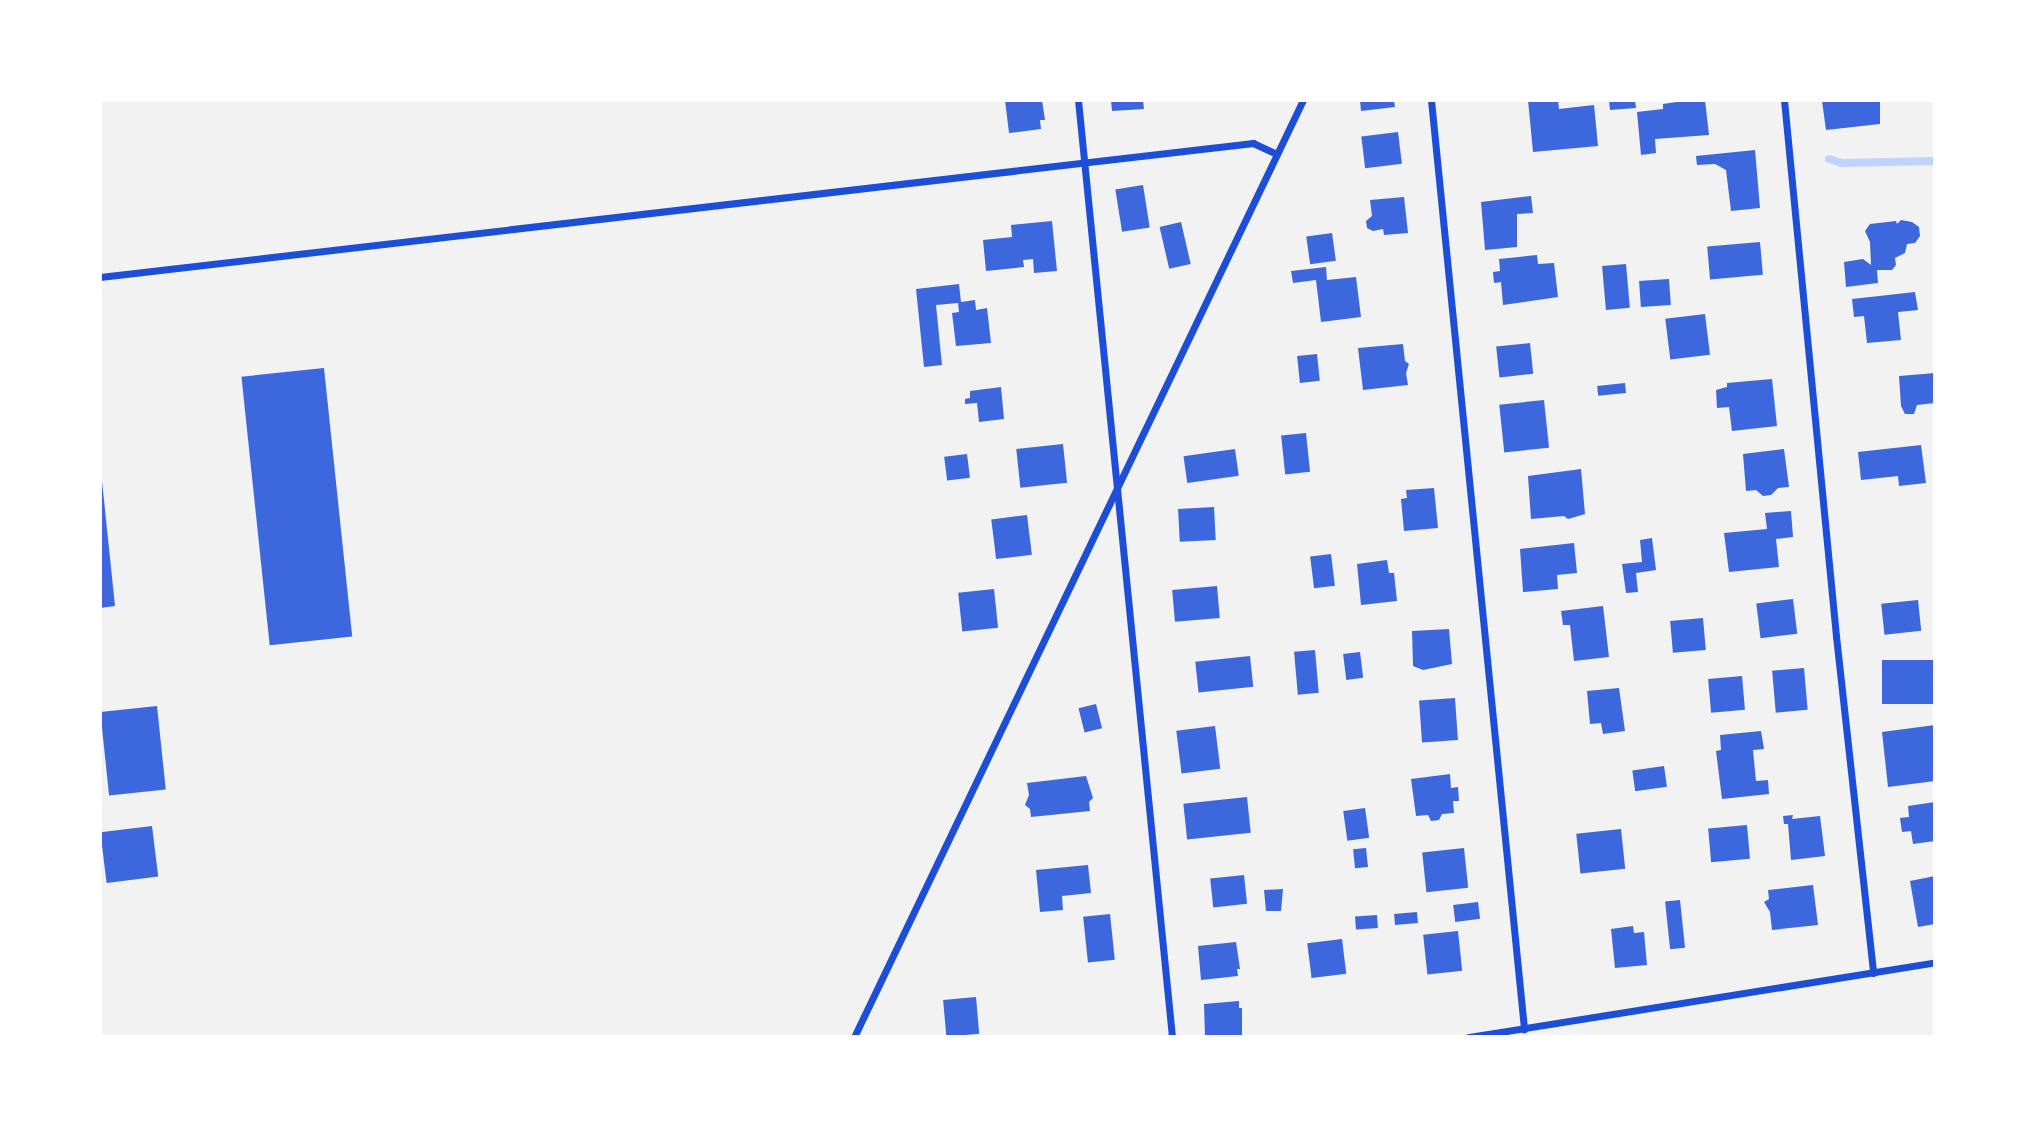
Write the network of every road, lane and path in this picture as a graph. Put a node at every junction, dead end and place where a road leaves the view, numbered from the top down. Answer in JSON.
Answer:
{"nodes":[{"id":1,"x":1077,"y":100,"type":"edge"},
{"id":2,"x":1303,"y":100,"type":"edge"},
{"id":3,"x":1431,"y":100,"type":"edge"},
{"id":4,"x":1784,"y":100,"type":"edge"},
{"id":5,"x":1277,"y":154,"type":"junction"},
{"id":6,"x":1084,"y":161,"type":"junction"},
{"id":7,"x":100,"y":277,"type":"edge"},
{"id":8,"x":1116,"y":489,"type":"junction"},
{"id":9,"x":1935,"y":962,"type":"edge"},
{"id":10,"x":1873,"y":973,"type":"junction"},
{"id":11,"x":1524,"y":1028,"type":"junction"},
{"id":12,"x":854,"y":1037,"type":"edge"},
{"id":13,"x":1172,"y":1037,"type":"edge"},
{"id":14,"x":1469,"y":1037,"type":"edge"}],
"edges":[{"from":1,"to":6,"type":"street"},
{"from":2,"to":5,"type":"street"},
{"from":3,"to":11,"type":"street"},
{"from":4,"to":10,"type":"street"},
{"from":5,"to":6,"type":"street"},
{"from":5,"to":8,"type":"street"},
{"from":6,"to":7,"type":"street"},
{"from":6,"to":8,"type":"street"},
{"from":8,"to":12,"type":"street"},
{"from":8,"to":13,"type":"street"},
{"from":9,"to":10,"type":"street"},
{"from":10,"to":11,"type":"street"},
{"from":11,"to":14,"type":"street"}]}
